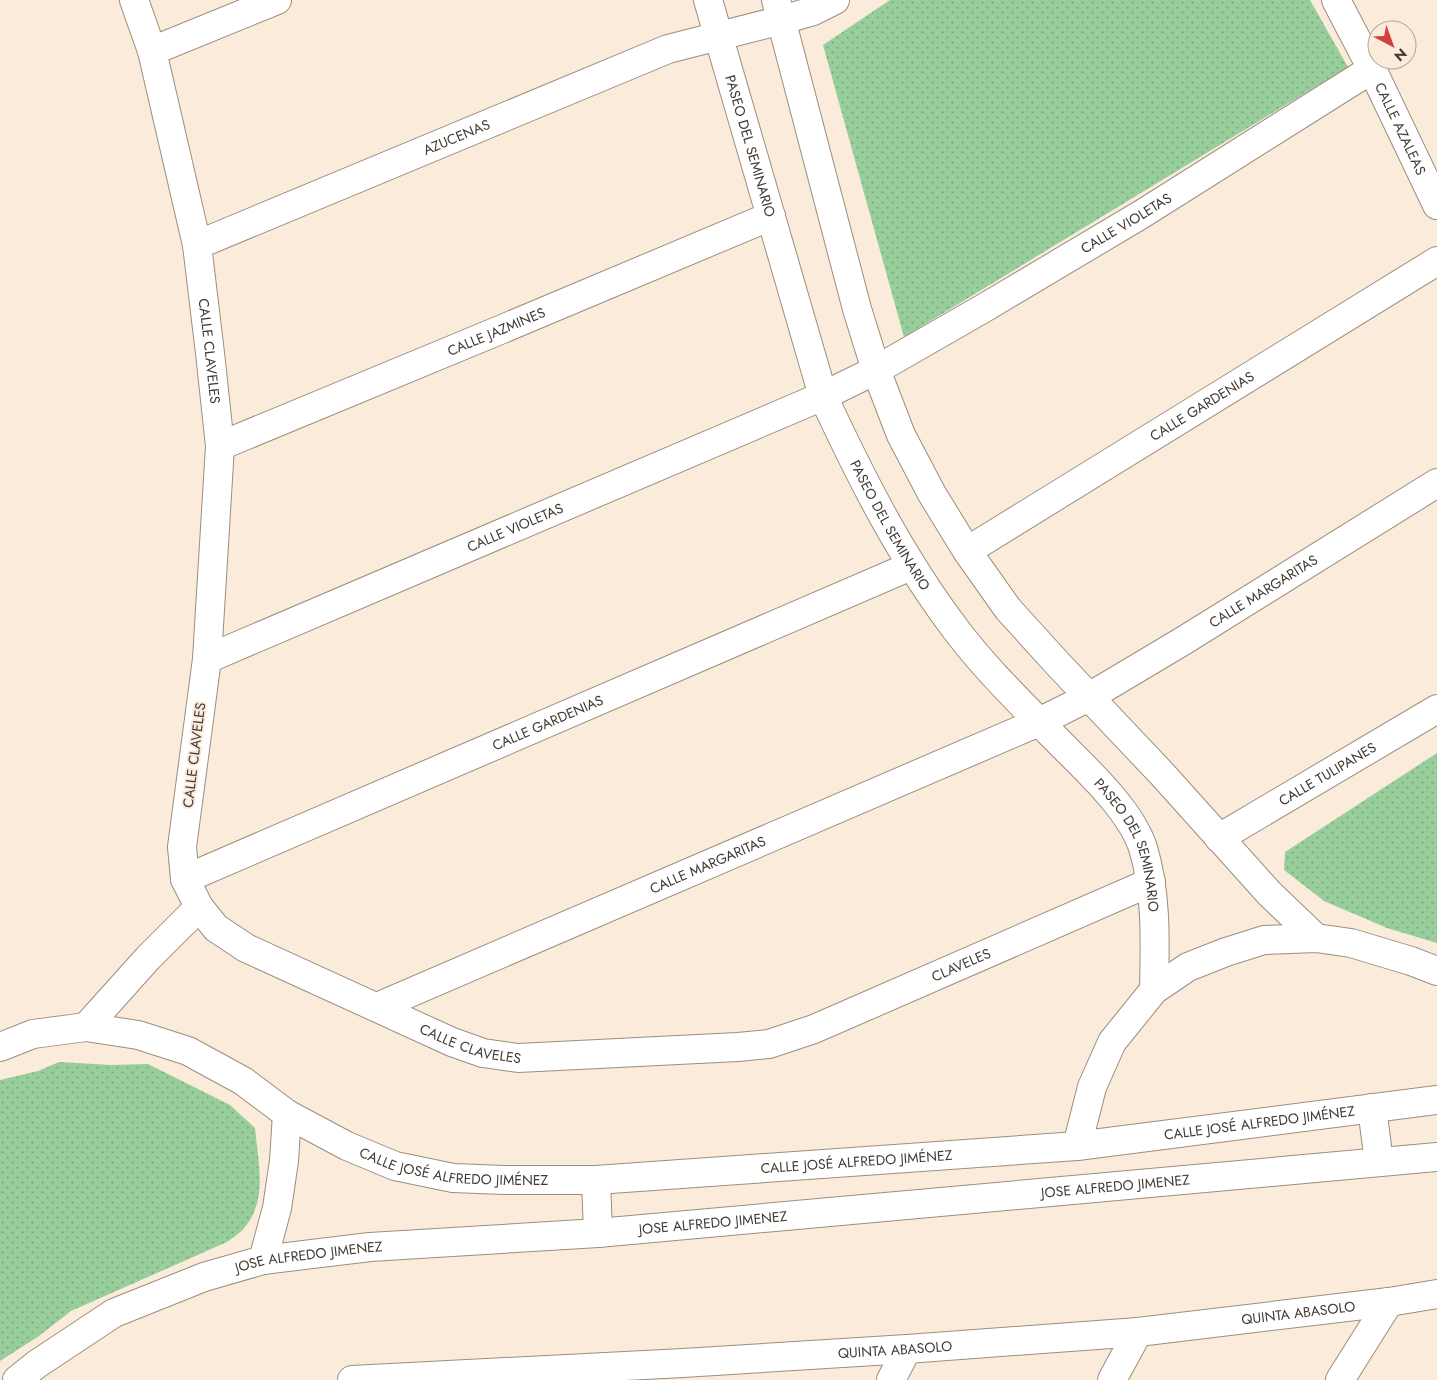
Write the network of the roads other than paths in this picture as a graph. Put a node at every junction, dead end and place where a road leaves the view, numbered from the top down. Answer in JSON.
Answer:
{"nodes":[{"id":1,"x":134,"y":0,"type":"edge"},
{"id":2,"x":277,"y":0,"type":"edge"},
{"id":3,"x":708,"y":0,"type":"edge"},
{"id":4,"x":835,"y":0,"type":"edge"},
{"id":5,"x":1336,"y":0,"type":"edge"},
{"id":6,"x":779,"y":10,"type":"edge"},
{"id":7,"x":719,"y":36,"type":"junction"},
{"id":8,"x":152,"y":51,"type":"junction"},
{"id":9,"x":1367,"y":59,"type":"edge"},
{"id":10,"x":1370,"y":70,"type":"edge"},
{"id":11,"x":1372,"y":70,"type":"edge"},
{"id":12,"x":1437,"y":205,"type":"edge"},
{"id":13,"x":772,"y":216,"type":"junction"},
{"id":14,"x":197,"y":245,"type":"junction"},
{"id":15,"x":1437,"y":261,"type":"edge"},
{"id":16,"x":876,"y":370,"type":"junction"},
{"id":17,"x":823,"y":396,"type":"junction"},
{"id":18,"x":220,"y":446,"type":"junction"},
{"id":19,"x":1437,"y":483,"type":"edge"},
{"id":20,"x":967,"y":551,"type":"junction"},
{"id":21,"x":911,"y":566,"type":"junction"},
{"id":22,"x":207,"y":659,"type":"junction"},
{"id":23,"x":1089,"y":697,"type":"junction"},
{"id":24,"x":1437,"y":709,"type":"edge"},
{"id":25,"x":1039,"y":722,"type":"junction"},
{"id":26,"x":1219,"y":838,"type":"junction"},
{"id":27,"x":185,"y":879,"type":"junction"},
{"id":28,"x":1151,"y":882,"type":"junction"},
{"id":29,"x":199,"y":907,"type":"junction"},
{"id":30,"x":1316,"y":938,"type":"junction"},
{"id":31,"x":1437,"y":971,"type":"edge"},
{"id":32,"x":1154,"y":990,"type":"junction"},
{"id":33,"x":377,"y":1007,"type":"junction"},
{"id":34,"x":86,"y":1027,"type":"junction"},
{"id":35,"x":769,"y":1044,"type":"joint"},
{"id":36,"x":0,"y":1047,"type":"edge"},
{"id":37,"x":1437,"y":1100,"type":"edge"},
{"id":38,"x":1372,"y":1108,"type":"junction"},
{"id":39,"x":287,"y":1114,"type":"junction"},
{"id":40,"x":1077,"y":1146,"type":"junction"},
{"id":41,"x":1437,"y":1157,"type":"edge"},
{"id":42,"x":1379,"y":1162,"type":"junction"},
{"id":43,"x":596,"y":1180,"type":"junction"},
{"id":44,"x":598,"y":1233,"type":"junction"},
{"id":45,"x":263,"y":1260,"type":"junction"},
{"id":46,"x":1437,"y":1294,"type":"edge"},
{"id":47,"x":1389,"y":1302,"type":"junction"},
{"id":48,"x":1138,"y":1332,"type":"junction"},
{"id":49,"x":907,"y":1349,"type":"junction"},
{"id":50,"x":679,"y":1372,"type":"edge"},
{"id":51,"x":470,"y":1377,"type":"edge"},
{"id":52,"x":18,"y":1380,"type":"edge"},
{"id":53,"x":352,"y":1380,"type":"edge"},
{"id":54,"x":891,"y":1380,"type":"edge"},
{"id":55,"x":1112,"y":1380,"type":"edge"},
{"id":56,"x":1340,"y":1380,"type":"edge"}],
"edges":[{"from":1,"to":8,"type":"street","name":"CALLE CLAVELES"},
{"from":2,"to":8,"type":"street"},
{"from":3,"to":7,"type":"street","name":"PASEO DEL SEMINARIO"},
{"from":4,"to":6,"type":"street"},
{"from":5,"to":9,"type":"street","name":"CALLE AZALEAS"},
{"from":6,"to":7,"type":"street","name":"AZUCENAS"},
{"from":6,"to":16,"type":"street"},
{"from":7,"to":13,"type":"street","name":"PASEO DEL SEMINARIO"},
{"from":7,"to":14,"type":"street","name":"AZUCENAS"},
{"from":8,"to":14,"type":"street","name":"CALLE CLAVELES"},
{"from":10,"to":16,"type":"street","name":"CALLE VIOLETAS"},
{"from":11,"to":12,"type":"street","name":"CALLE AZALEAS"},
{"from":13,"to":17,"type":"street","name":"PASEO DEL SEMINARIO"},
{"from":13,"to":18,"type":"street","name":"CALLE JAZMINES"},
{"from":14,"to":18,"type":"street","name":"CALLE CLAVELES"},
{"from":15,"to":20,"type":"street","name":"CALLE GARDENIAS"},
{"from":16,"to":17,"type":"street","name":"CALLE VIOLETAS"},
{"from":16,"to":20,"type":"street"},
{"from":17,"to":21,"type":"street","name":"PASEO DEL SEMINARIO"},
{"from":17,"to":22,"type":"street","name":"CALLE VIOLETAS"},
{"from":18,"to":22,"type":"street","name":"CALLE CLAVELES"},
{"from":19,"to":23,"type":"street","name":"CALLE MARGARITAS"},
{"from":20,"to":23,"type":"street"},
{"from":21,"to":25,"type":"street","name":"PASEO DEL SEMINARIO"},
{"from":21,"to":27,"type":"street","name":"CALLE GARDENIAS"},
{"from":22,"to":27,"type":"street","name":"CALLE CLAVELES"},
{"from":23,"to":25,"type":"street","name":"CALLE MARGARITAS"},
{"from":23,"to":26,"type":"street"},
{"from":24,"to":26,"type":"street","name":"CALLE TULIPANES"},
{"from":25,"to":28,"type":"street","name":"PASEO DEL SEMINARIO"},
{"from":25,"to":33,"type":"street","name":"CALLE MARGARITAS"},
{"from":26,"to":30,"type":"street"},
{"from":27,"to":29,"type":"street","name":"CALLE CLAVELES"},
{"from":28,"to":32,"type":"street","name":"PASEO DEL SEMINARIO"},
{"from":28,"to":35,"type":"street","name":"CLAVELES"},
{"from":29,"to":33,"type":"street","name":"CALLE CLAVELES"},
{"from":29,"to":34,"type":"street"},
{"from":30,"to":31,"type":"street"},
{"from":30,"to":32,"type":"street"},
{"from":32,"to":40,"type":"street"},
{"from":33,"to":35,"type":"street","name":"CALLE CLAVELES"},
{"from":34,"to":36,"type":"street","name":"CALLE JOSÉ ALFREDO JIMÉNEZ"},
{"from":34,"to":39,"type":"street","name":"CALLE JOSÉ ALFREDO JIMÉNEZ"},
{"from":37,"to":38,"type":"street","name":"CALLE JOSÉ ALFREDO JIMÉNEZ"},
{"from":38,"to":40,"type":"street","name":"CALLE JOSÉ ALFREDO JIMÉNEZ"},
{"from":38,"to":42,"type":"street"},
{"from":39,"to":43,"type":"street","name":"CALLE JOSÉ ALFREDO JIMÉNEZ"},
{"from":39,"to":45,"type":"street"},
{"from":40,"to":43,"type":"street","name":"CALLE JOSÉ ALFREDO JIMÉNEZ"},
{"from":41,"to":42,"type":"street","name":"JOSE ALFREDO JIMENEZ"},
{"from":42,"to":44,"type":"street","name":"JOSE ALFREDO JIMENEZ"},
{"from":43,"to":44,"type":"street"},
{"from":44,"to":45,"type":"street","name":"JOSE ALFREDO JIMENEZ"},
{"from":45,"to":52,"type":"street","name":"JOSE ALFREDO JIMENEZ"},
{"from":46,"to":47,"type":"street","name":"QUINTA ABASOLO"},
{"from":47,"to":48,"type":"street","name":"QUINTA ABASOLO"},
{"from":47,"to":56,"type":"street"},
{"from":48,"to":49,"type":"street","name":"QUINTA ABASOLO"},
{"from":48,"to":55,"type":"street"},
{"from":49,"to":50,"type":"street","name":"QUINTA ABASOLO"},
{"from":49,"to":54,"type":"street"},
{"from":50,"to":51,"type":"street","name":"QUINTA ABASOLO"},
{"from":51,"to":53,"type":"street","name":"QUINTA ABASOLO"}]}
